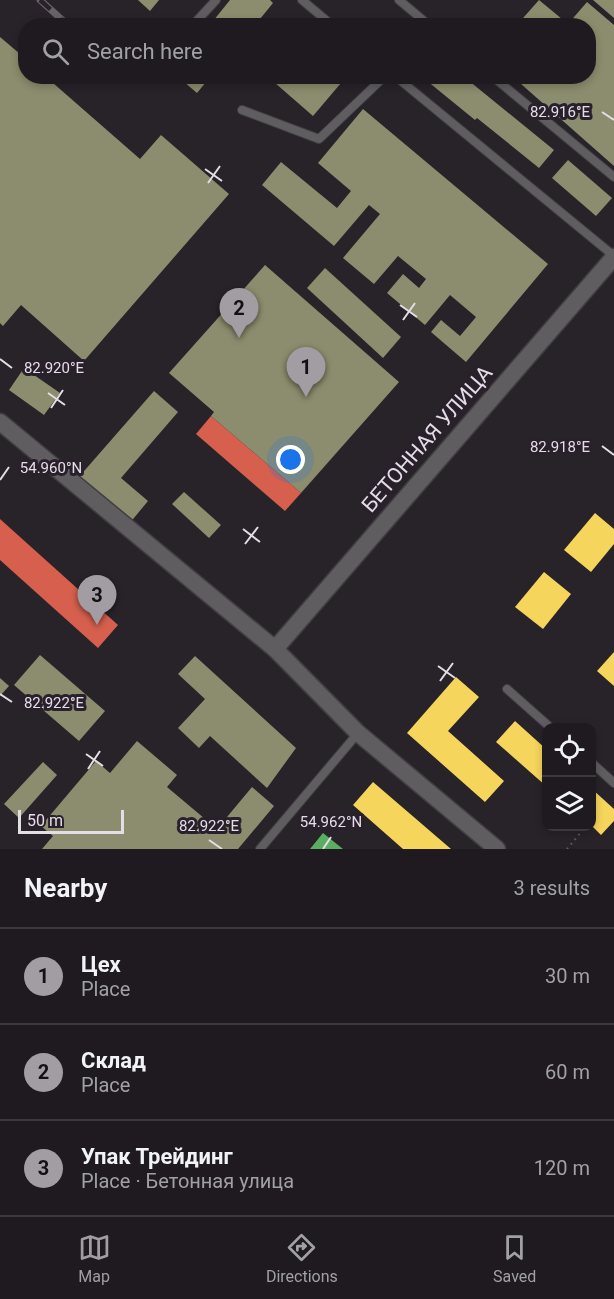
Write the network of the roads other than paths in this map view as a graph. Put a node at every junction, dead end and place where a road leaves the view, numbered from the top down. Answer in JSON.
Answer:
{"nodes":[{"id":1,"x":216,"y":0,"type":"edge"},
{"id":2,"x":302,"y":0,"type":"edge"},
{"id":3,"x":399,"y":0,"type":"edge"},
{"id":4,"x":199,"y":18,"type":"edge"},
{"id":5,"x":323,"y":18,"type":"edge"},
{"id":6,"x":420,"y":18,"type":"edge"},
{"id":7,"x":377,"y":84,"type":"edge"},
{"id":8,"x":405,"y":84,"type":"edge"},
{"id":9,"x":502,"y":84,"type":"edge"},
{"id":10,"x":242,"y":110,"type":"dead end"},
{"id":11,"x":614,"y":177,"type":"edge"},
{"id":12,"x":614,"y":257,"type":"edge"},
{"id":13,"x":0,"y":422,"type":"edge"},
{"id":14,"x":275,"y":650,"type":"junction"},
{"id":15,"x":507,"y":689,"type":"dead end"},
{"id":16,"x":545,"y":723,"type":"edge"},
{"id":17,"x":358,"y":733,"type":"junction"},
{"id":18,"x":596,"y":767,"type":"edge"},
{"id":19,"x":614,"y":783,"type":"edge"},
{"id":20,"x":260,"y":849,"type":"edge"},
{"id":21,"x":497,"y":849,"type":"edge"}],
"edges":[{"from":1,"to":4,"type":"lane"},
{"from":2,"to":5,"type":"lane"},
{"from":3,"to":6,"type":"lane"},
{"from":7,"to":10,"type":"lane"},
{"from":8,"to":12,"type":"lane"},
{"from":9,"to":11,"type":"lane"},
{"from":12,"to":14,"type":"street","name":"БЕТОННАЯ УЛИЦА"},
{"from":13,"to":14,"type":"street"},
{"from":14,"to":17,"type":"street"},
{"from":15,"to":16,"type":"lane"},
{"from":17,"to":20,"type":"lane"},
{"from":17,"to":21,"type":"street"},
{"from":18,"to":19,"type":"lane"}]}
